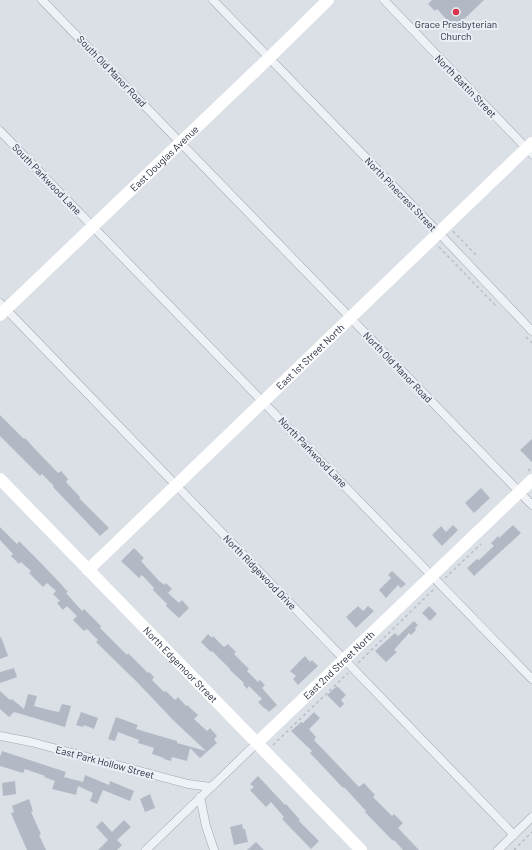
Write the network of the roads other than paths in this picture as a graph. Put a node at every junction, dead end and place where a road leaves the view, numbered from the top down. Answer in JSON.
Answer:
{"nodes":[{"id":1,"x":42,"y":0,"type":"edge"},
{"id":2,"x":213,"y":0,"type":"edge"},
{"id":3,"x":328,"y":0,"type":"edge"},
{"id":4,"x":384,"y":0,"type":"edge"},
{"id":5,"x":269,"y":58,"type":"junction"},
{"id":6,"x":0,"y":131,"type":"edge"},
{"id":7,"x":181,"y":142,"type":"junction"},
{"id":8,"x":530,"y":148,"type":"edge"},
{"id":9,"x":93,"y":226,"type":"junction"},
{"id":10,"x":438,"y":232,"type":"junction"},
{"id":11,"x":2,"y":309,"type":"edge"},
{"id":12,"x":350,"y":317,"type":"junction"},
{"id":13,"x":532,"y":331,"type":"edge"},
{"id":14,"x":263,"y":401,"type":"junction"},
{"id":15,"x":0,"y":478,"type":"edge"},
{"id":16,"x":532,"y":480,"type":"edge"},
{"id":17,"x":176,"y":485,"type":"junction"},
{"id":18,"x":519,"y":492,"type":"junction"},
{"id":19,"x":532,"y":505,"type":"edge"},
{"id":20,"x":88,"y":570,"type":"junction"},
{"id":21,"x":436,"y":580,"type":"junction"},
{"id":22,"x":349,"y":664,"type":"junction"},
{"id":23,"x":532,"y":678,"type":"edge"},
{"id":24,"x":0,"y":736,"type":"edge"},
{"id":25,"x":257,"y":743,"type":"junction"},
{"id":26,"x":211,"y":788,"type":"junction"},
{"id":27,"x":200,"y":797,"type":"junction"},
{"id":28,"x":532,"y":817,"type":"edge"},
{"id":29,"x":514,"y":835,"type":"junction"},
{"id":30,"x":146,"y":850,"type":"edge"},
{"id":31,"x":214,"y":850,"type":"edge"},
{"id":32,"x":361,"y":850,"type":"edge"},
{"id":33,"x":498,"y":850,"type":"edge"}],
"edges":[{"from":1,"to":7,"type":"street","name":"South Old Manor Road"},
{"from":2,"to":5,"type":"street","name":"North Pinecrest Street"},
{"from":3,"to":5,"type":"street","name":"East Douglas Avenue"},
{"from":4,"to":8,"type":"street","name":"North Battin Street"},
{"from":5,"to":7,"type":"street","name":"East Douglas Avenue"},
{"from":5,"to":10,"type":"street","name":"North Pinecrest Street"},
{"from":6,"to":9,"type":"street","name":"South Parkwood Lane"},
{"from":7,"to":9,"type":"street","name":"East Douglas Avenue"},
{"from":7,"to":12,"type":"street","name":"North Old Manor Road"},
{"from":8,"to":10,"type":"street","name":"East 1st Street North"},
{"from":9,"to":11,"type":"street","name":"East Douglas Avenue"},
{"from":9,"to":14,"type":"street","name":"North Parkwood Lane"},
{"from":10,"to":12,"type":"street","name":"East 1st Street North"},
{"from":10,"to":13,"type":"street","name":"North Pinecrest Street"},
{"from":11,"to":17,"type":"street","name":"North Ridgewood Drive"},
{"from":12,"to":14,"type":"street","name":"East 1st Street North"},
{"from":12,"to":18,"type":"street","name":"North Old Manor Road"},
{"from":14,"to":17,"type":"street","name":"East 1st Street North"},
{"from":14,"to":21,"type":"street","name":"North Parkwood Lane"},
{"from":15,"to":20,"type":"street","name":"North Edgemoor Street"},
{"from":16,"to":18,"type":"street","name":"East 2nd Street North"},
{"from":17,"to":20,"type":"street","name":"East 1st Street North"},
{"from":17,"to":22,"type":"street","name":"North Ridgewood Drive"},
{"from":18,"to":19,"type":"street","name":"North Old Manor Road"},
{"from":18,"to":21,"type":"street","name":"East 2nd Street North"},
{"from":20,"to":25,"type":"street","name":"North Edgemoor Street"},
{"from":21,"to":22,"type":"street","name":"East 2nd Street North"},
{"from":21,"to":23,"type":"street","name":"North Parkwood Lane"},
{"from":22,"to":25,"type":"street","name":"East 2nd Street North"},
{"from":22,"to":29,"type":"street","name":"North Ridgewood Drive"},
{"from":24,"to":26,"type":"street","name":"East Park Hollow Street"},
{"from":25,"to":26,"type":"street","name":"East 2nd Street North"},
{"from":25,"to":32,"type":"street","name":"North Edgemoor Street"},
{"from":26,"to":27,"type":"street","name":"East 2nd Street North"},
{"from":27,"to":30,"type":"street","name":"East 2nd Street North"},
{"from":27,"to":31,"type":"street"},
{"from":28,"to":29,"type":"street"},
{"from":29,"to":33,"type":"street"}]}
